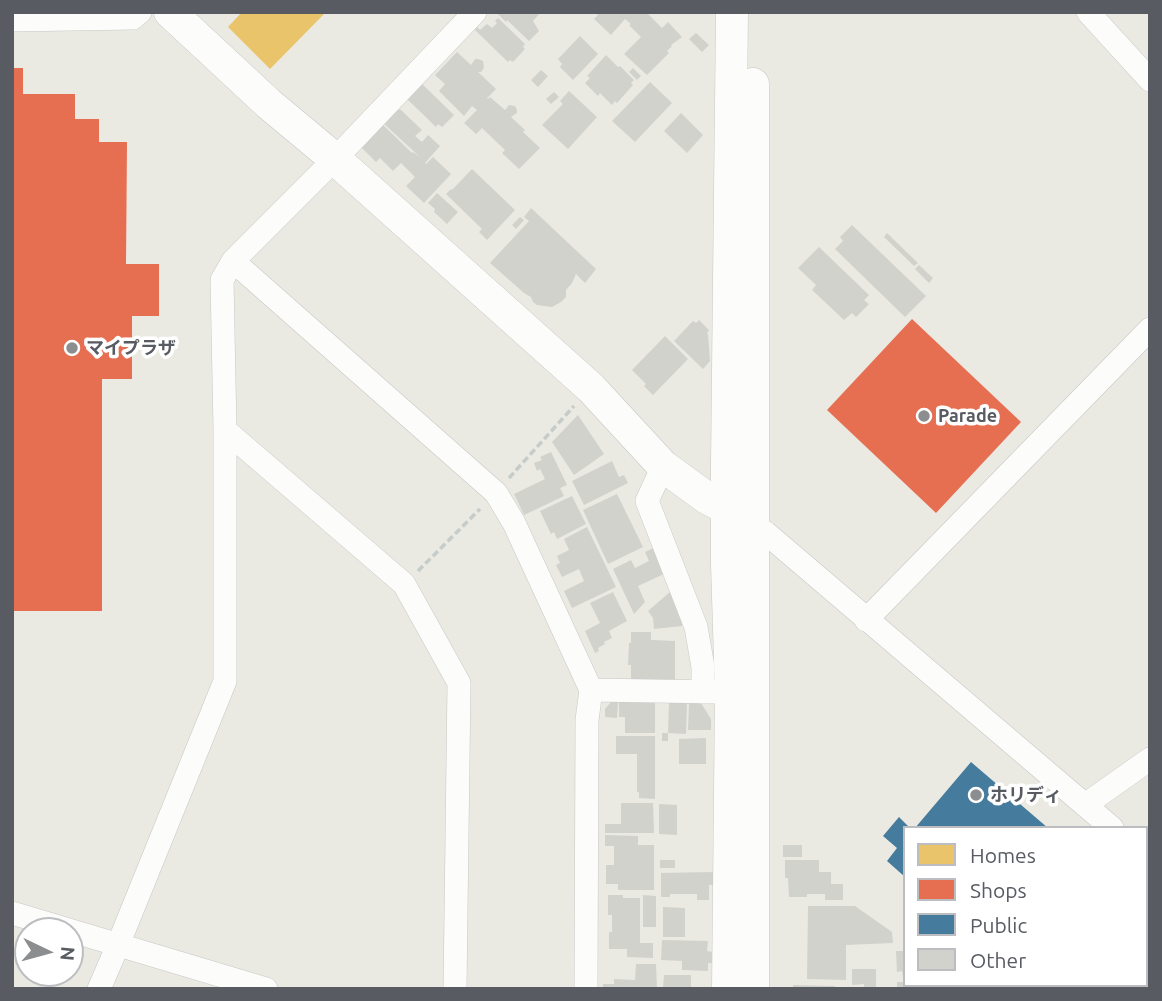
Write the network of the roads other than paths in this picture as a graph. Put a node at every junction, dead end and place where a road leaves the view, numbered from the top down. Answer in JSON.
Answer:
{"nodes":[{"id":1,"x":140,"y":12,"type":"edge"},
{"id":2,"x":170,"y":12,"type":"edge"},
{"id":3,"x":475,"y":12,"type":"edge"},
{"id":4,"x":732,"y":12,"type":"edge"},
{"id":5,"x":753,"y":12,"type":"edge"},
{"id":6,"x":1088,"y":12,"type":"edge"},
{"id":7,"x":12,"y":20,"type":"edge"},
{"id":8,"x":1150,"y":80,"type":"edge"},
{"id":9,"x":335,"y":159,"type":"junction"},
{"id":10,"x":233,"y":261,"type":"junction"},
{"id":11,"x":1150,"y":329,"type":"edge"},
{"id":12,"x":225,"y":430,"type":"junction"},
{"id":13,"x":663,"y":466,"type":"junction"},
{"id":14,"x":741,"y":517,"type":"junction"},
{"id":15,"x":866,"y":620,"type":"junction"},
{"id":16,"x":591,"y":690,"type":"junction"},
{"id":17,"x":717,"y":692,"type":"junction"},
{"id":18,"x":1150,"y":759,"type":"edge"},
{"id":19,"x":1085,"y":805,"type":"junction"},
{"id":20,"x":1110,"y":826,"type":"edge"},
{"id":21,"x":12,"y":913,"type":"edge"},
{"id":22,"x":118,"y":945,"type":"junction"},
{"id":23,"x":454,"y":988,"type":"edge"},
{"id":24,"x":99,"y":989,"type":"edge"},
{"id":25,"x":266,"y":989,"type":"edge"},
{"id":26,"x":586,"y":989,"type":"edge"},
{"id":27,"x":728,"y":989,"type":"edge"},
{"id":28,"x":753,"y":989,"type":"edge"}],
"edges":[{"from":1,"to":7,"type":"street"},
{"from":2,"to":9,"type":"street"},
{"from":3,"to":9,"type":"street"},
{"from":4,"to":14,"type":"street"},
{"from":5,"to":14,"type":"street"},
{"from":6,"to":8,"type":"street"},
{"from":9,"to":10,"type":"street"},
{"from":9,"to":13,"type":"street"},
{"from":10,"to":12,"type":"street"},
{"from":10,"to":16,"type":"street"},
{"from":11,"to":15,"type":"street"},
{"from":12,"to":22,"type":"street"},
{"from":12,"to":23,"type":"street"},
{"from":13,"to":14,"type":"street"},
{"from":13,"to":17,"type":"street"},
{"from":14,"to":15,"type":"street"},
{"from":14,"to":17,"type":"street"},
{"from":14,"to":28,"type":"street"},
{"from":15,"to":19,"type":"street"},
{"from":16,"to":17,"type":"street"},
{"from":16,"to":26,"type":"street"},
{"from":17,"to":27,"type":"street"},
{"from":18,"to":19,"type":"street"},
{"from":19,"to":20,"type":"street"},
{"from":21,"to":22,"type":"street"},
{"from":22,"to":24,"type":"street"},
{"from":22,"to":25,"type":"street"}]}
